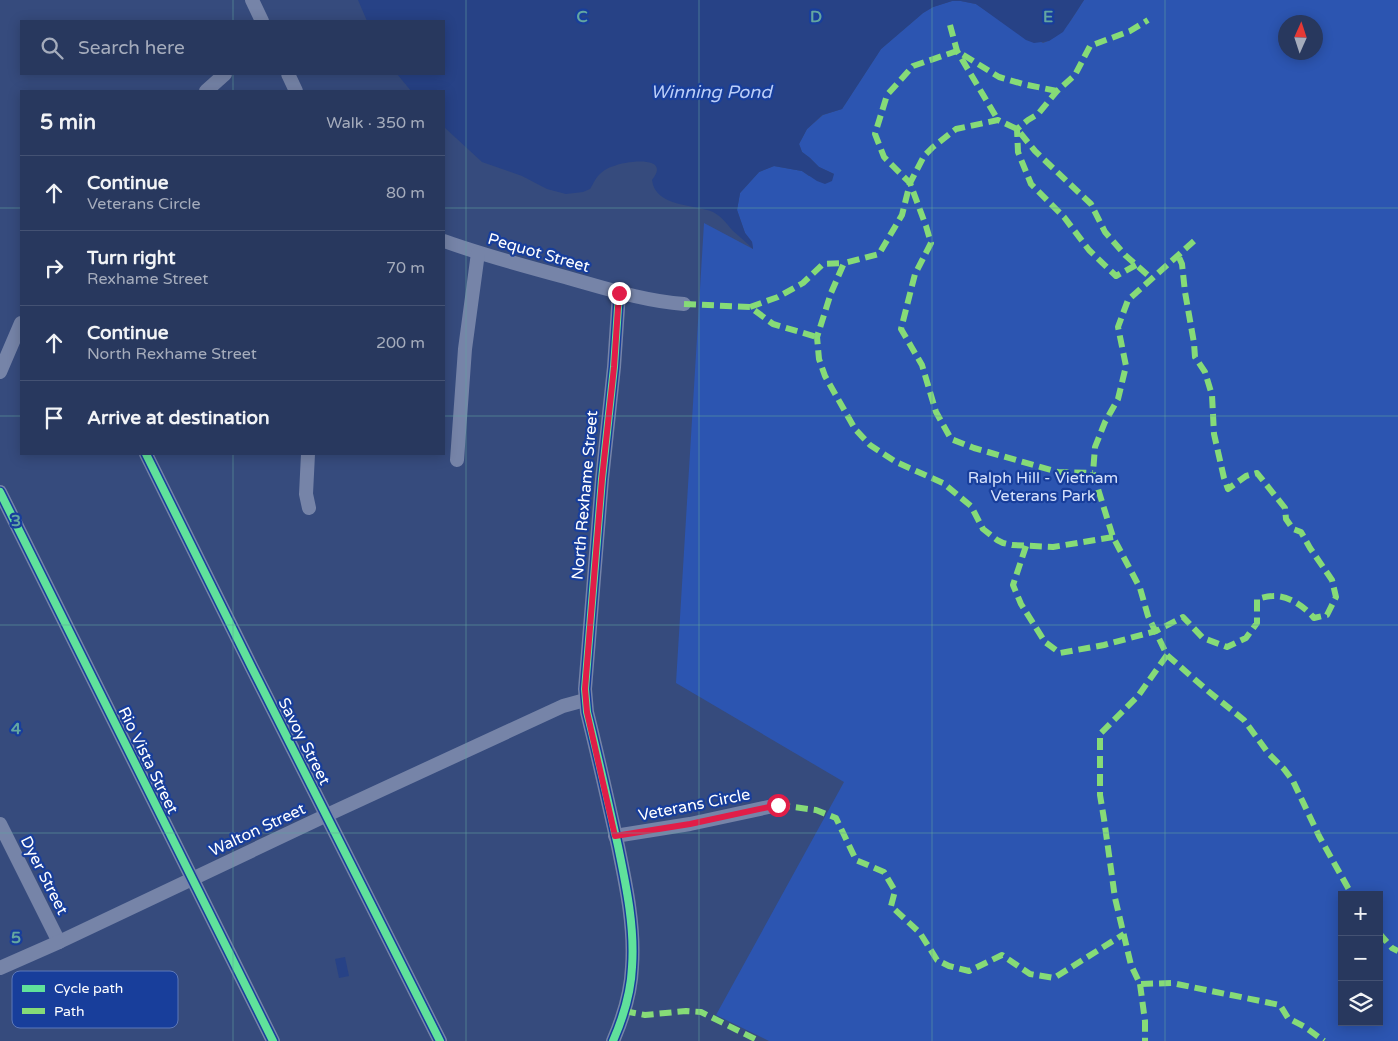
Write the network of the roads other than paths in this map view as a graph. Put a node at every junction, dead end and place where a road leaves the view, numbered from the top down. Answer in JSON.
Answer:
{"nodes":[{"id":1,"x":252,"y":0,"type":"edge"},
{"id":2,"x":262,"y":20,"type":"edge"},
{"id":3,"x":224,"y":75,"type":"edge"},
{"id":4,"x":288,"y":75,"type":"edge"},
{"id":5,"x":207,"y":90,"type":"edge"},
{"id":6,"x":296,"y":90,"type":"edge"},
{"id":7,"x":445,"y":241,"type":"edge"},
{"id":8,"x":478,"y":253,"type":"junction"},
{"id":9,"x":619,"y":293,"type":"junction"},
{"id":10,"x":684,"y":304,"type":"dead end"},
{"id":11,"x":20,"y":325,"type":"edge"},
{"id":12,"x":0,"y":372,"type":"edge"},
{"id":13,"x":146,"y":455,"type":"edge"},
{"id":14,"x":308,"y":455,"type":"edge"},
{"id":15,"x":457,"y":460,"type":"dead end"},
{"id":16,"x":0,"y":492,"type":"edge"},
{"id":17,"x":309,"y":508,"type":"dead end"},
{"id":18,"x":585,"y":700,"type":"junction"},
{"id":19,"x":778,"y":805,"type":"dead end"},
{"id":20,"x":327,"y":815,"type":"junction"},
{"id":21,"x":0,"y":824,"type":"edge"},
{"id":22,"x":615,"y":836,"type":"junction"},
{"id":23,"x":193,"y":879,"type":"junction"},
{"id":24,"x":59,"y":942,"type":"junction"},
{"id":25,"x":0,"y":968,"type":"edge"},
{"id":26,"x":273,"y":1041,"type":"edge"},
{"id":27,"x":440,"y":1041,"type":"edge"},
{"id":28,"x":613,"y":1041,"type":"edge"}],
"edges":[{"from":1,"to":2,"type":"street"},
{"from":3,"to":5,"type":"street"},
{"from":4,"to":6,"type":"street"},
{"from":7,"to":8,"type":"street","name":"Pequot Street"},
{"from":8,"to":9,"type":"street","name":"Pequot Street"},
{"from":8,"to":15,"type":"street"},
{"from":9,"to":10,"type":"street","name":"Pequot Street"},
{"from":9,"to":18,"type":"street","name":"North Rexhame Street"},
{"from":11,"to":12,"type":"street"},
{"from":13,"to":20,"type":"street","name":"Savoy Street"},
{"from":14,"to":17,"type":"street"},
{"from":16,"to":23,"type":"street","name":"Rio Vista Street"},
{"from":18,"to":20,"type":"street","name":"Walton Street"},
{"from":18,"to":22,"type":"street","name":"North Rexhame Street"},
{"from":19,"to":22,"type":"street","name":"Veterans Circle"},
{"from":20,"to":23,"type":"street","name":"Walton Street"},
{"from":20,"to":27,"type":"street","name":"Savoy Street"},
{"from":21,"to":24,"type":"street","name":"Dyer Street"},
{"from":22,"to":28,"type":"street","name":"North Rexhame Street"},
{"from":23,"to":24,"type":"street","name":"Walton Street"},
{"from":23,"to":26,"type":"street","name":"Rio Vista Street"},
{"from":24,"to":25,"type":"street","name":"Walton Street"}]}
